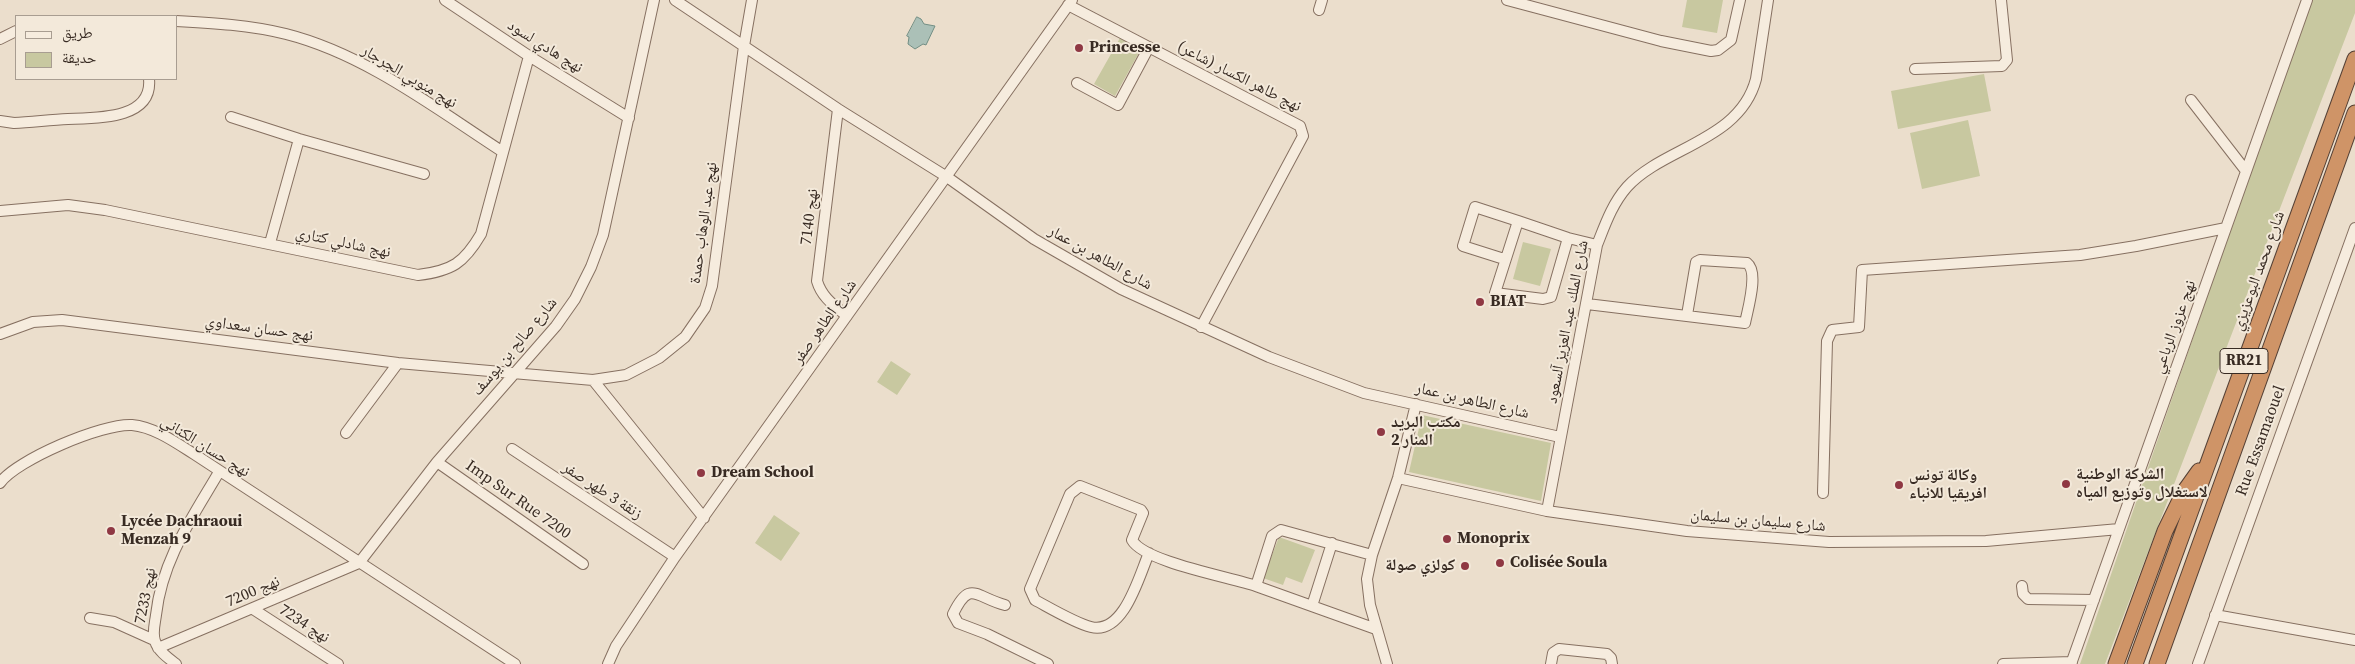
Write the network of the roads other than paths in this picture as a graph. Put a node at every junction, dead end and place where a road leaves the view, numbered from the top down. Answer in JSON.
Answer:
{"nodes":[{"id":1,"x":445,"y":0,"type":"edge"},
{"id":2,"x":654,"y":0,"type":"edge"},
{"id":3,"x":675,"y":0,"type":"edge"},
{"id":4,"x":752,"y":0,"type":"edge"},
{"id":5,"x":1322,"y":0,"type":"edge"},
{"id":6,"x":1507,"y":0,"type":"edge"},
{"id":7,"x":1740,"y":0,"type":"edge"},
{"id":8,"x":1768,"y":0,"type":"edge"},
{"id":9,"x":2001,"y":0,"type":"edge"},
{"id":10,"x":2307,"y":0,"type":"edge"},
{"id":11,"x":1070,"y":2,"type":"edge"},
{"id":12,"x":1319,"y":10,"type":"dead end"},
{"id":13,"x":178,"y":21,"type":"edge"},
{"id":14,"x":15,"y":32,"type":"edge"},
{"id":15,"x":0,"y":39,"type":"edge"},
{"id":16,"x":744,"y":46,"type":"junction"},
{"id":17,"x":1149,"y":48,"type":"junction"},
{"id":18,"x":529,"y":56,"type":"junction"},
{"id":19,"x":2355,"y":59,"type":"edge"},
{"id":20,"x":1915,"y":69,"type":"dead end"},
{"id":21,"x":149,"y":80,"type":"edge"},
{"id":22,"x":1077,"y":83,"type":"dead end"},
{"id":23,"x":2191,"y":100,"type":"dead end"},
{"id":24,"x":838,"y":109,"type":"junction"},
{"id":25,"x":2355,"y":112,"type":"edge"},
{"id":26,"x":231,"y":117,"type":"dead end"},
{"id":27,"x":629,"y":118,"type":"junction"},
{"id":28,"x":0,"y":121,"type":"edge"},
{"id":29,"x":299,"y":139,"type":"junction"},
{"id":30,"x":502,"y":152,"type":"junction"},
{"id":31,"x":2246,"y":171,"type":"junction"},
{"id":32,"x":424,"y":174,"type":"dead end"},
{"id":33,"x":946,"y":177,"type":"junction"},
{"id":34,"x":0,"y":211,"type":"edge"},
{"id":35,"x":1518,"y":221,"type":"junction"},
{"id":36,"x":2226,"y":228,"type":"junction"},
{"id":37,"x":2355,"y":228,"type":"edge"},
{"id":38,"x":1568,"y":238,"type":"junction"},
{"id":39,"x":270,"y":243,"type":"junction"},
{"id":40,"x":1597,"y":245,"type":"junction"},
{"id":41,"x":1504,"y":259,"type":"junction"},
{"id":42,"x":1587,"y":304,"type":"junction"},
{"id":43,"x":847,"y":316,"type":"junction"},
{"id":44,"x":1687,"y":316,"type":"junction"},
{"id":45,"x":1201,"y":328,"type":"junction"},
{"id":46,"x":0,"y":334,"type":"edge"},
{"id":47,"x":398,"y":363,"type":"junction"},
{"id":48,"x":515,"y":373,"type":"junction"},
{"id":49,"x":594,"y":380,"type":"junction"},
{"id":50,"x":1416,"y":404,"type":"junction"},
{"id":51,"x":346,"y":433,"type":"dead end"},
{"id":52,"x":1560,"y":437,"type":"junction"},
{"id":53,"x":512,"y":449,"type":"dead end"},
{"id":54,"x":2209,"y":458,"type":"junction"},
{"id":55,"x":437,"y":462,"type":"junction"},
{"id":56,"x":219,"y":472,"type":"junction"},
{"id":57,"x":1398,"y":478,"type":"junction"},
{"id":58,"x":0,"y":482,"type":"edge"},
{"id":59,"x":1823,"y":493,"type":"dead end"},
{"id":60,"x":1547,"y":511,"type":"junction"},
{"id":61,"x":704,"y":518,"type":"junction"},
{"id":62,"x":2119,"y":529,"type":"junction"},
{"id":63,"x":1332,"y":543,"type":"junction"},
{"id":64,"x":1149,"y":553,"type":"junction"},
{"id":65,"x":1372,"y":555,"type":"junction"},
{"id":66,"x":675,"y":558,"type":"junction"},
{"id":67,"x":359,"y":563,"type":"junction"},
{"id":68,"x":583,"y":564,"type":"dead end"},
{"id":69,"x":1256,"y":586,"type":"junction"},
{"id":70,"x":2022,"y":586,"type":"dead end"},
{"id":71,"x":2094,"y":600,"type":"junction"},
{"id":72,"x":1006,"y":605,"type":"dead end"},
{"id":73,"x":1312,"y":606,"type":"junction"},
{"id":74,"x":253,"y":608,"type":"junction"},
{"id":75,"x":2215,"y":615,"type":"junction"},
{"id":76,"x":90,"y":618,"type":"dead end"},
{"id":77,"x":1376,"y":629,"type":"junction"},
{"id":78,"x":2355,"y":640,"type":"edge"},
{"id":79,"x":156,"y":644,"type":"junction"},
{"id":80,"x":2071,"y":663,"type":"edge"},
{"id":81,"x":176,"y":664,"type":"edge"},
{"id":82,"x":338,"y":664,"type":"edge"},
{"id":83,"x":516,"y":664,"type":"edge"},
{"id":84,"x":608,"y":664,"type":"edge"},
{"id":85,"x":1048,"y":664,"type":"edge"},
{"id":86,"x":1388,"y":664,"type":"edge"},
{"id":87,"x":1551,"y":664,"type":"edge"},
{"id":88,"x":1612,"y":664,"type":"edge"},
{"id":89,"x":2002,"y":664,"type":"edge"},
{"id":90,"x":2116,"y":664,"type":"edge"},
{"id":91,"x":2135,"y":664,"type":"edge"},
{"id":92,"x":2157,"y":664,"type":"edge"},
{"id":93,"x":2198,"y":664,"type":"edge"}],
"edges":[{"from":1,"to":18,"type":"street","name":"نهج هادي لسود"},
{"from":2,"to":27,"type":"street","name":"شارع صالح بن يوسف"},
{"from":3,"to":16,"type":"street","name":"شارع الطاهر بن عمار"},
{"from":4,"to":16,"type":"street","name":"نهج عبد الوهاب حمدة"},
{"from":5,"to":12,"type":"street"},
{"from":6,"to":7,"type":"street"},
{"from":8,"to":40,"type":"street","name":"شارع الملك عبد العزيز آلسعود"},
{"from":9,"to":20,"type":"street"},
{"from":10,"to":31,"type":"street","name":"نهج عزوز الرباعي"},
{"from":11,"to":17,"type":"street","name":"نهج طاهر الكسار (شاعر)"},
{"from":11,"to":33,"type":"street","name":"شارع الطاهر صفر"},
{"from":13,"to":30,"type":"street","name":"نهج منوبي الجرجار"},
{"from":14,"to":15,"type":"street"},
{"from":16,"to":24,"type":"street","name":"شارع الطاهر بن عمار"},
{"from":16,"to":49,"type":"street","name":"نهج عبد الوهاب حمدة"},
{"from":17,"to":22,"type":"street"},
{"from":17,"to":45,"type":"street","name":"نهج طاهر الكسار (شاعر)"},
{"from":18,"to":27,"type":"street","name":"نهج هادي لسود"},
{"from":18,"to":30,"type":"street","name":"نهج شادلي كتاري"},
{"from":19,"to":54,"type":"highway","name":"شارع محمد البوعزيزي","number":"RR21"},
{"from":21,"to":28,"type":"street"},
{"from":23,"to":31,"type":"street"},
{"from":24,"to":33,"type":"street","name":"شارع الطاهر بن عمار"},
{"from":24,"to":43,"type":"street","name":"نهج 7140"},
{"from":25,"to":92,"type":"highway","number":"RR21"},
{"from":26,"to":29,"type":"street"},
{"from":27,"to":48,"type":"street","name":"شارع صالح بن يوسف"},
{"from":29,"to":32,"type":"street"},
{"from":29,"to":39,"type":"street"},
{"from":30,"to":39,"type":"street","name":"نهج شادلي كتاري"},
{"from":31,"to":36,"type":"street","name":"نهج عزوز الرباعي"},
{"from":33,"to":43,"type":"street","name":"شارع الطاهر صفر"},
{"from":33,"to":45,"type":"street","name":"شارع الطاهر بن عمار"},
{"from":34,"to":39,"type":"street","name":"نهج شادلي كتاري"},
{"from":35,"to":38,"type":"street"},
{"from":35,"to":41,"type":"street"},
{"from":35,"to":41,"type":"street"},
{"from":36,"to":59,"type":"street"},
{"from":36,"to":62,"type":"street","name":"نهج عزوز الرباعي"},
{"from":37,"to":75,"type":"street","name":"Rue Essamaouel"},
{"from":38,"to":40,"type":"street"},
{"from":38,"to":41,"type":"street"},
{"from":40,"to":42,"type":"street","name":"شارع الملك عبد العزيز آلسعود"},
{"from":42,"to":44,"type":"street"},
{"from":42,"to":52,"type":"street","name":"شارع الملك عبد العزيز آلسعود"},
{"from":43,"to":61,"type":"street","name":"شارع الطاهر صفر"},
{"from":44,"to":44,"type":"street"},
{"from":45,"to":50,"type":"street","name":"شارع الطاهر بن عمار"},
{"from":46,"to":47,"type":"street","name":"نهج حسان سعداوي"},
{"from":47,"to":48,"type":"street","name":"نهج حسان سعداوي"},
{"from":47,"to":51,"type":"street"},
{"from":48,"to":49,"type":"street","name":"نهج عبد الوهاب حمدة"},
{"from":48,"to":55,"type":"street","name":"شارع صالح بن يوسف"},
{"from":49,"to":61,"type":"street"},
{"from":50,"to":52,"type":"street","name":"شارع الطاهر بن عمار"},
{"from":50,"to":57,"type":"street"},
{"from":52,"to":60,"type":"street","name":"شارع الملك عبد العزيز آلسعود"},
{"from":53,"to":66,"type":"street","name":"زنقة 3 طهر صفر"},
{"from":54,"to":90,"type":"highway"},
{"from":54,"to":91,"type":"highway","name":"شارع محمد البوعزيزي","number":"RR21"},
{"from":55,"to":67,"type":"street","name":"شارع صالح بن يوسف"},
{"from":55,"to":68,"type":"street","name":"Imp Sur Rue 7200"},
{"from":56,"to":58,"type":"street","name":"نهج حسان الكناني"},
{"from":56,"to":67,"type":"street","name":"نهج حسان الكناني"},
{"from":56,"to":79,"type":"street","name":"نهج 7233"},
{"from":57,"to":60,"type":"street","name":"شارع سليمان بن سليمان"},
{"from":57,"to":65,"type":"street"},
{"from":60,"to":62,"type":"street","name":"شارع سليمان بن سليمان"},
{"from":61,"to":66,"type":"street","name":"شارع الطاهر صفر"},
{"from":62,"to":71,"type":"street","name":"نهج عزوز الرباعي"},
{"from":63,"to":65,"type":"street"},
{"from":63,"to":69,"type":"street"},
{"from":63,"to":73,"type":"street"},
{"from":64,"to":64,"type":"street"},
{"from":64,"to":69,"type":"street"},
{"from":65,"to":77,"type":"street"},
{"from":66,"to":84,"type":"street","name":"شارع الطاهر صفر"},
{"from":67,"to":74,"type":"street","name":"نهج 7200"},
{"from":67,"to":83,"type":"street","name":"نهج حسان الكناني"},
{"from":69,"to":73,"type":"street"},
{"from":70,"to":71,"type":"street"},
{"from":71,"to":80,"type":"street","name":"نهج عزوز الرباعي"},
{"from":72,"to":85,"type":"street"},
{"from":73,"to":77,"type":"street"},
{"from":74,"to":79,"type":"street","name":"نهج 7200"},
{"from":74,"to":82,"type":"street","name":"نهج 7234"},
{"from":75,"to":78,"type":"street"},
{"from":75,"to":93,"type":"street","name":"Rue Essamaouel"},
{"from":76,"to":79,"type":"street"},
{"from":77,"to":86,"type":"street"},
{"from":79,"to":81,"type":"street"},
{"from":80,"to":89,"type":"street"},
{"from":87,"to":88,"type":"street"}]}
